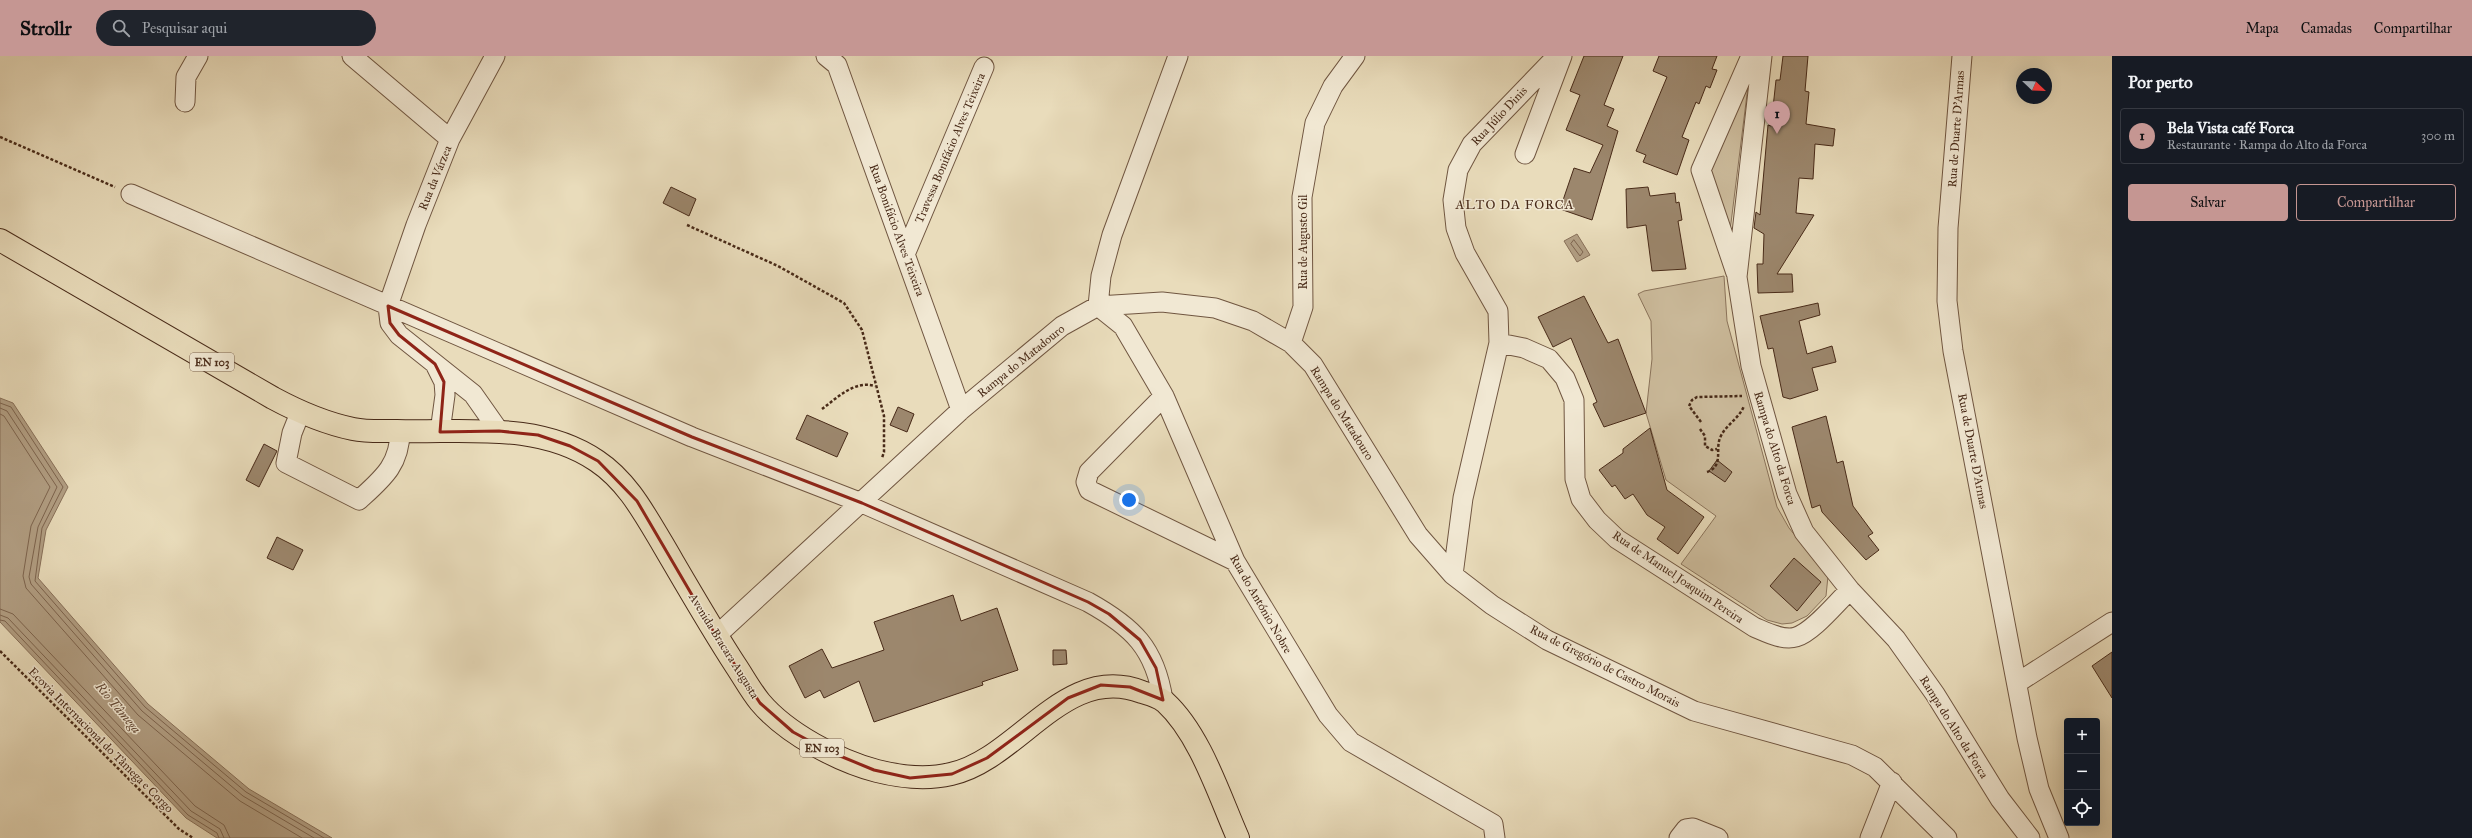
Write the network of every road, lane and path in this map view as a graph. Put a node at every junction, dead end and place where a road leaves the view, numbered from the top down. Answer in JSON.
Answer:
{"nodes":[{"id":1,"x":198,"y":56,"type":"edge"},
{"id":2,"x":352,"y":56,"type":"edge"},
{"id":3,"x":495,"y":56,"type":"edge"},
{"id":4,"x":1178,"y":56,"type":"edge"},
{"id":5,"x":1355,"y":56,"type":"edge"},
{"id":6,"x":1557,"y":56,"type":"edge"},
{"id":7,"x":1562,"y":56,"type":"edge"},
{"id":8,"x":1751,"y":56,"type":"edge"},
{"id":9,"x":1762,"y":56,"type":"edge"},
{"id":10,"x":1962,"y":56,"type":"edge"},
{"id":11,"x":837,"y":59,"type":"edge"},
{"id":12,"x":984,"y":67,"type":"dead end"},
{"id":13,"x":185,"y":102,"type":"dead end"},
{"id":14,"x":0,"y":137,"type":"edge"},
{"id":15,"x":450,"y":139,"type":"junction"},
{"id":16,"x":1525,"y":154,"type":"dead end"},
{"id":17,"x":131,"y":194,"type":"joint"},
{"id":18,"x":687,"y":225,"type":"dead end"},
{"id":19,"x":0,"y":240,"type":"edge"},
{"id":20,"x":906,"y":252,"type":"junction"},
{"id":21,"x":1737,"y":277,"type":"junction"},
{"id":22,"x":388,"y":306,"type":"junction"},
{"id":23,"x":1098,"y":306,"type":"junction"},
{"id":24,"x":1291,"y":343,"type":"junction"},
{"id":25,"x":1499,"y":343,"type":"junction"},
{"id":26,"x":435,"y":364,"type":"junction"},
{"id":27,"x":876,"y":386,"type":"junction"},
{"id":28,"x":1164,"y":396,"type":"junction"},
{"id":29,"x":1755,"y":399,"type":"junction"},
{"id":30,"x":822,"y":408,"type":"dead end"},
{"id":31,"x":961,"y":410,"type":"junction"},
{"id":32,"x":300,"y":413,"type":"junction"},
{"id":33,"x":1701,"y":422,"type":"dead end"},
{"id":34,"x":1700,"y":429,"type":"dead end"},
{"id":35,"x":400,"y":431,"type":"junction"},
{"id":36,"x":499,"y":431,"type":"junction"},
{"id":37,"x":440,"y":432,"type":"junction"},
{"id":38,"x":1717,"y":449,"type":"junction"},
{"id":39,"x":881,"y":459,"type":"dead end"},
{"id":40,"x":1707,"y":472,"type":"dead end"},
{"id":41,"x":862,"y":503,"type":"junction"},
{"id":42,"x":1235,"y":561,"type":"junction"},
{"id":43,"x":1453,"y":576,"type":"junction"},
{"id":44,"x":1850,"y":590,"type":"junction"},
{"id":45,"x":2112,"y":622,"type":"edge"},
{"id":46,"x":716,"y":636,"type":"junction"},
{"id":47,"x":0,"y":651,"type":"edge"},
{"id":48,"x":2017,"y":682,"type":"junction"},
{"id":49,"x":1163,"y":700,"type":"junction"},
{"id":50,"x":1892,"y":782,"type":"junction"},
{"id":51,"x":193,"y":838,"type":"edge"},
{"id":52,"x":1238,"y":838,"type":"edge"},
{"id":53,"x":1495,"y":838,"type":"edge"},
{"id":54,"x":1679,"y":838,"type":"edge"},
{"id":55,"x":1718,"y":838,"type":"edge"},
{"id":56,"x":1870,"y":838,"type":"edge"},
{"id":57,"x":1947,"y":838,"type":"edge"},
{"id":58,"x":2030,"y":838,"type":"edge"},
{"id":59,"x":2059,"y":838,"type":"edge"}],
"edges":[{"from":1,"to":13,"type":"street"},
{"from":2,"to":15,"type":"street"},
{"from":3,"to":15,"type":"street","name":"Rua da Várzea"},
{"from":4,"to":23,"type":"street"},
{"from":5,"to":24,"type":"street","name":"Rua de Augusto Gil"},
{"from":6,"to":25,"type":"street","name":"Rua Júlio Dinis"},
{"from":7,"to":16,"type":"street"},
{"from":8,"to":21,"type":"street"},
{"from":9,"to":21,"type":"street","name":"Rampa do Alto da Forca"},
{"from":10,"to":48,"type":"street","name":"Rua de Duarte D'Armas"},
{"from":11,"to":20,"type":"street","name":"Rua Bonifácio Alves Teixeira"},
{"from":12,"to":20,"type":"street","name":"Travessa Bonifácio Alves Teixeira"},
{"from":14,"to":17,"type":"path"},
{"from":15,"to":22,"type":"street","name":"Rua da Várzea"},
{"from":17,"to":22,"type":"street"},
{"from":18,"to":27,"type":"path"},
{"from":19,"to":32,"type":"main road","number":"EN 103"},
{"from":20,"to":31,"type":"street","name":"Rua Bonifácio Alves Teixeira"},
{"from":21,"to":29,"type":"street","name":"Rampa do Alto da Forca"},
{"from":22,"to":26,"type":"street"},
{"from":22,"to":41,"type":"street"},
{"from":23,"to":24,"type":"street","name":"Rampa do Matadouro"},
{"from":23,"to":28,"type":"street","name":"Rua do António Nobre"},
{"from":23,"to":31,"type":"street","name":"Rampa do Matadouro"},
{"from":24,"to":43,"type":"street","name":"Rampa do Matadouro"},
{"from":25,"to":43,"type":"street"},
{"from":25,"to":44,"type":"street","name":"Rua de Manuel Joaquim Pereira"},
{"from":26,"to":36,"type":"street"},
{"from":26,"to":37,"type":"street"},
{"from":27,"to":30,"type":"path"},
{"from":27,"to":39,"type":"path"},
{"from":28,"to":42,"type":"street","name":"Rua do António Nobre"},
{"from":28,"to":42,"type":"street"},
{"from":29,"to":33,"type":"path"},
{"from":29,"to":38,"type":"path"},
{"from":29,"to":44,"type":"street","name":"Rampa do Alto da Forca"},
{"from":31,"to":41,"type":"street","name":"Rampa do Matadouro"},
{"from":32,"to":35,"type":"main road","number":"EN 103"},
{"from":32,"to":35,"type":"street"},
{"from":34,"to":38,"type":"path"},
{"from":35,"to":37,"type":"main road","number":"EN 103"},
{"from":36,"to":37,"type":"main road","name":"Avenida Bracara Augusta","number":"EN 103"},
{"from":36,"to":46,"type":"main road","name":"Avenida Bracara Augusta","number":"EN 103"},
{"from":38,"to":40,"type":"path"},
{"from":41,"to":46,"type":"street","name":"Rampa do Matadouro"},
{"from":41,"to":49,"type":"street"},
{"from":42,"to":53,"type":"street","name":"Rua do António Nobre"},
{"from":43,"to":50,"type":"street","name":"Rua de Gregório de Castro Morais"},
{"from":44,"to":58,"type":"street","name":"Rampa do Alto da Forca"},
{"from":45,"to":48,"type":"street"},
{"from":46,"to":49,"type":"main road","name":"Avenida Bracara Augusta","number":"EN 103"},
{"from":47,"to":51,"type":"path","name":"Ecovia Internacional do Tâmega e Corgo"},
{"from":48,"to":59,"type":"street","name":"Rua de Duarte D'Armas"},
{"from":49,"to":52,"type":"main road","name":"Avenida Bracara Augusta","number":"EN 103"},
{"from":50,"to":56,"type":"street"},
{"from":50,"to":57,"type":"street","name":"Rua de Gregório de Castro Morais"},
{"from":54,"to":55,"type":"street"}]}
